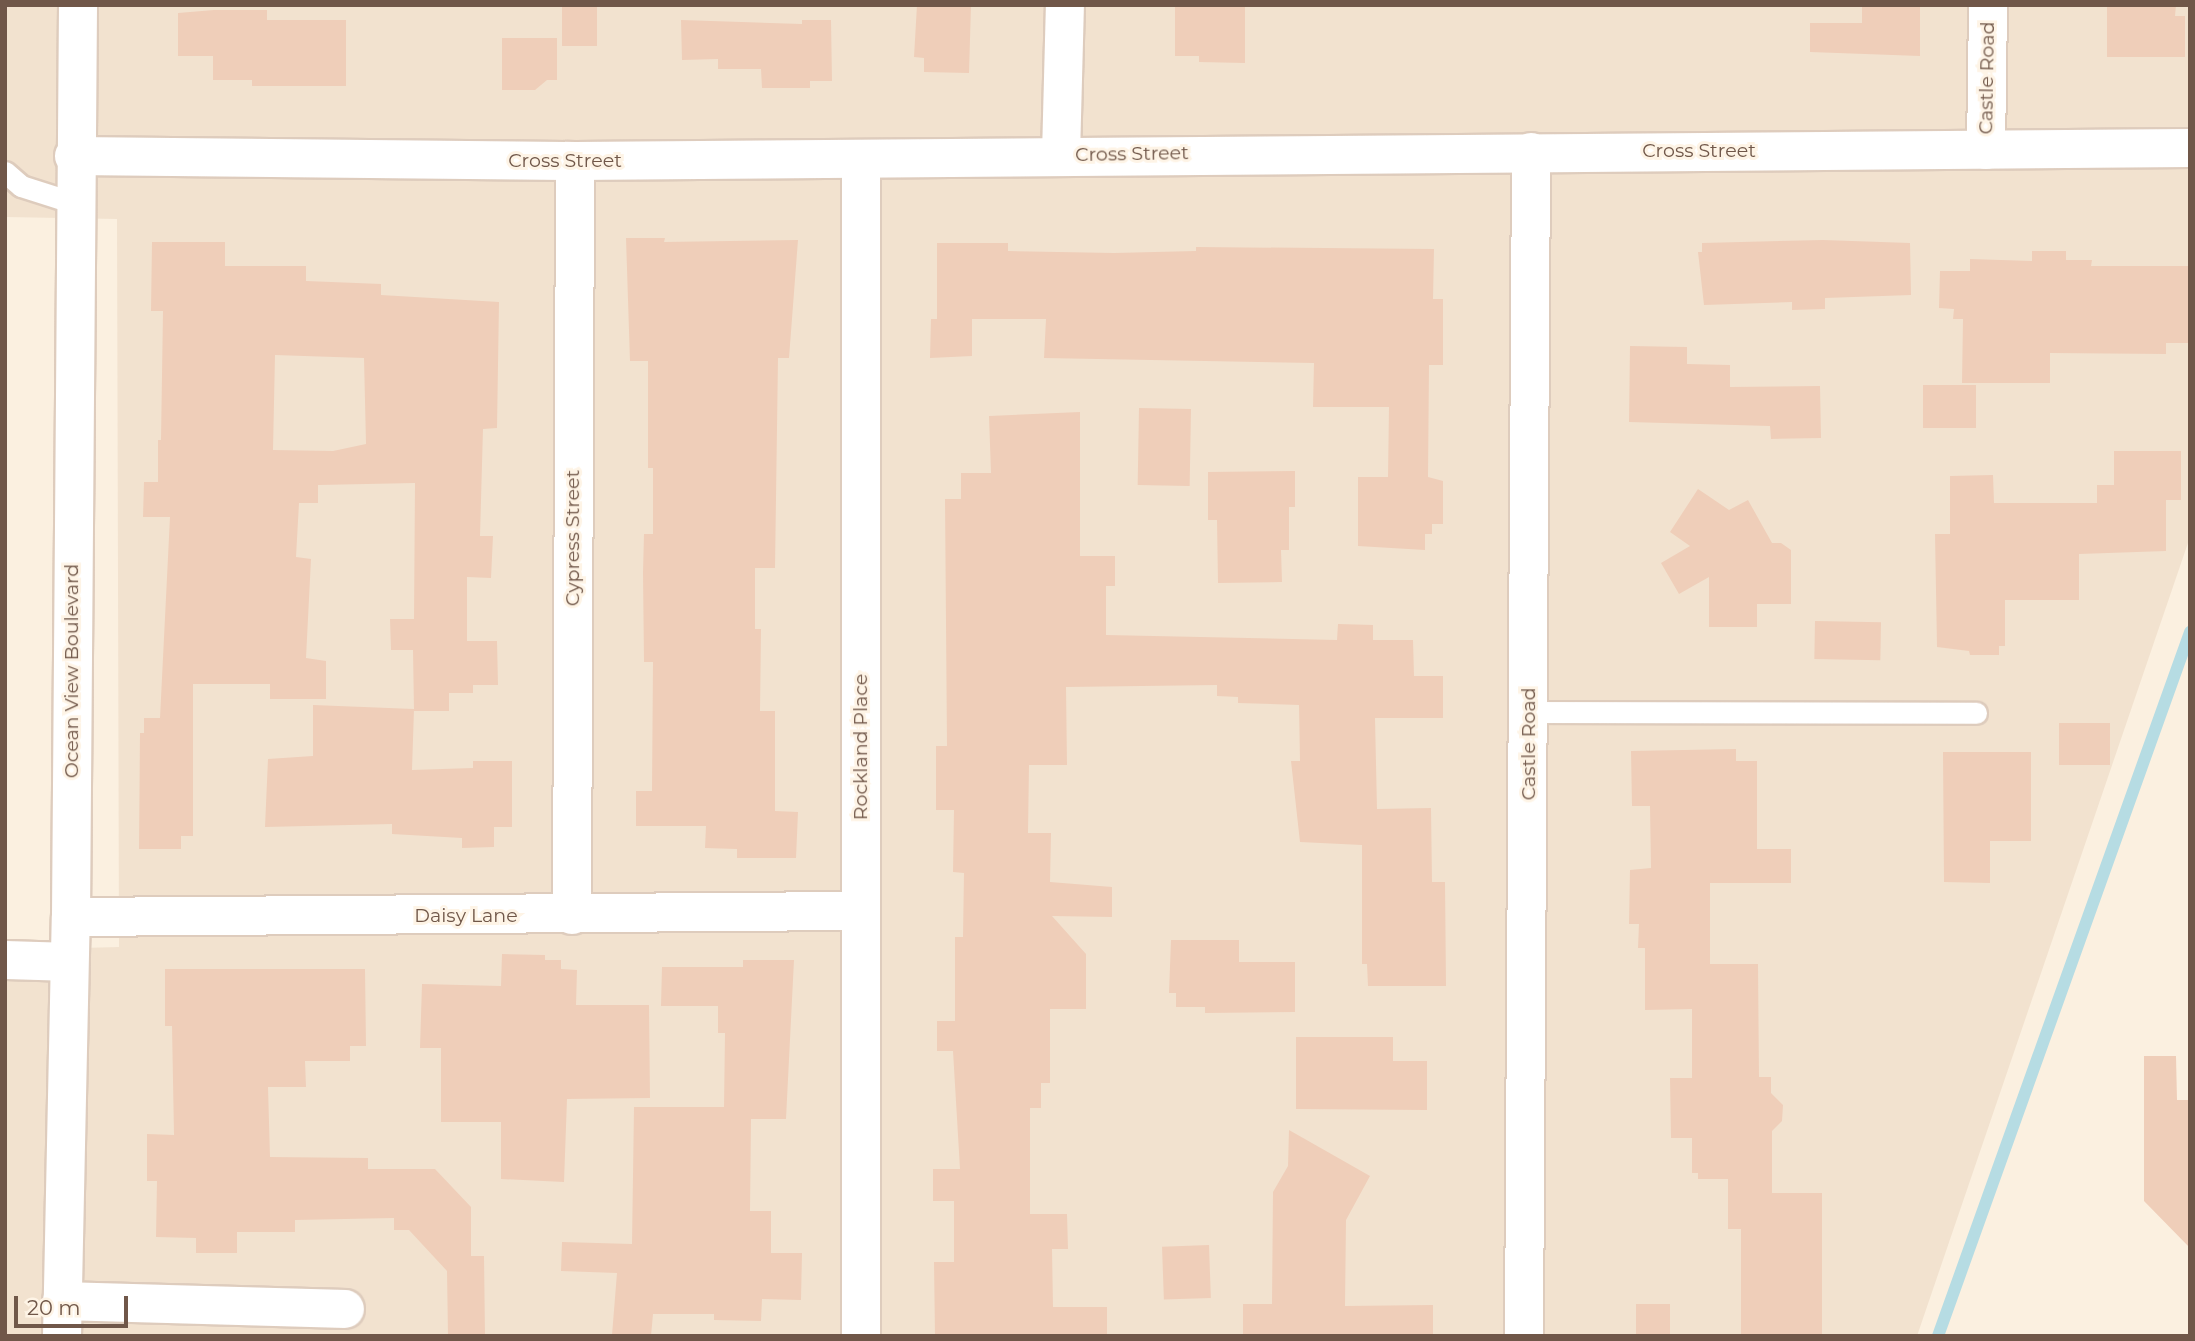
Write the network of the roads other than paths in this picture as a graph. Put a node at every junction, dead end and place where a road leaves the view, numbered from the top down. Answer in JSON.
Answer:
{"nodes":[{"id":1,"x":78,"y":5,"type":"edge"},
{"id":2,"x":1065,"y":5,"type":"edge"},
{"id":3,"x":1988,"y":5,"type":"edge"},
{"id":4,"x":2190,"y":148,"type":"edge"},
{"id":5,"x":1986,"y":150,"type":"junction"},
{"id":6,"x":1531,"y":152,"type":"junction"},
{"id":7,"x":1061,"y":155,"type":"junction"},
{"id":8,"x":74,"y":156,"type":"junction"},
{"id":9,"x":861,"y":159,"type":"junction"},
{"id":10,"x":575,"y":162,"type":"junction"},
{"id":11,"x":5,"y":172,"type":"edge"},
{"id":12,"x":74,"y":203,"type":"junction"},
{"id":13,"x":1529,"y":712,"type":"junction"},
{"id":14,"x":1976,"y":713,"type":"dead end"},
{"id":15,"x":861,"y":911,"type":"junction"},
{"id":16,"x":572,"y":915,"type":"junction"},
{"id":17,"x":71,"y":917,"type":"junction"},
{"id":18,"x":5,"y":960,"type":"edge"},
{"id":19,"x":68,"y":962,"type":"junction"},
{"id":20,"x":345,"y":1309,"type":"dead end"},
{"id":21,"x":62,"y":1318,"type":"edge"},
{"id":22,"x":861,"y":1336,"type":"edge"},
{"id":23,"x":1524,"y":1336,"type":"edge"}],
"edges":[{"from":1,"to":8,"type":"street","name":"Ocean View Boulevard"},
{"from":2,"to":7,"type":"street"},
{"from":3,"to":5,"type":"street","name":"Castle Road"},
{"from":4,"to":5,"type":"street","name":"Cross Street"},
{"from":5,"to":6,"type":"street","name":"Cross Street"},
{"from":6,"to":7,"type":"street","name":"Cross Street"},
{"from":6,"to":13,"type":"street","name":"Castle Road"},
{"from":7,"to":9,"type":"street","name":"Cross Street"},
{"from":8,"to":10,"type":"street","name":"Cross Street"},
{"from":8,"to":12,"type":"street","name":"Ocean View Boulevard"},
{"from":9,"to":10,"type":"street","name":"Cross Street"},
{"from":9,"to":15,"type":"street","name":"Rockland Place"},
{"from":10,"to":16,"type":"street","name":"Cypress Street"},
{"from":11,"to":12,"type":"lane"},
{"from":12,"to":17,"type":"street","name":"Ocean View Boulevard"},
{"from":13,"to":14,"type":"lane"},
{"from":13,"to":23,"type":"street","name":"Castle Road"},
{"from":15,"to":16,"type":"street","name":"Daisy Lane"},
{"from":15,"to":22,"type":"street","name":"Rockland Place"},
{"from":16,"to":17,"type":"street","name":"Daisy Lane"},
{"from":17,"to":19,"type":"street","name":"Ocean View Boulevard"},
{"from":18,"to":19,"type":"street"},
{"from":19,"to":21,"type":"street","name":"Ocean View Boulevard"},
{"from":20,"to":21,"type":"street"}]}
